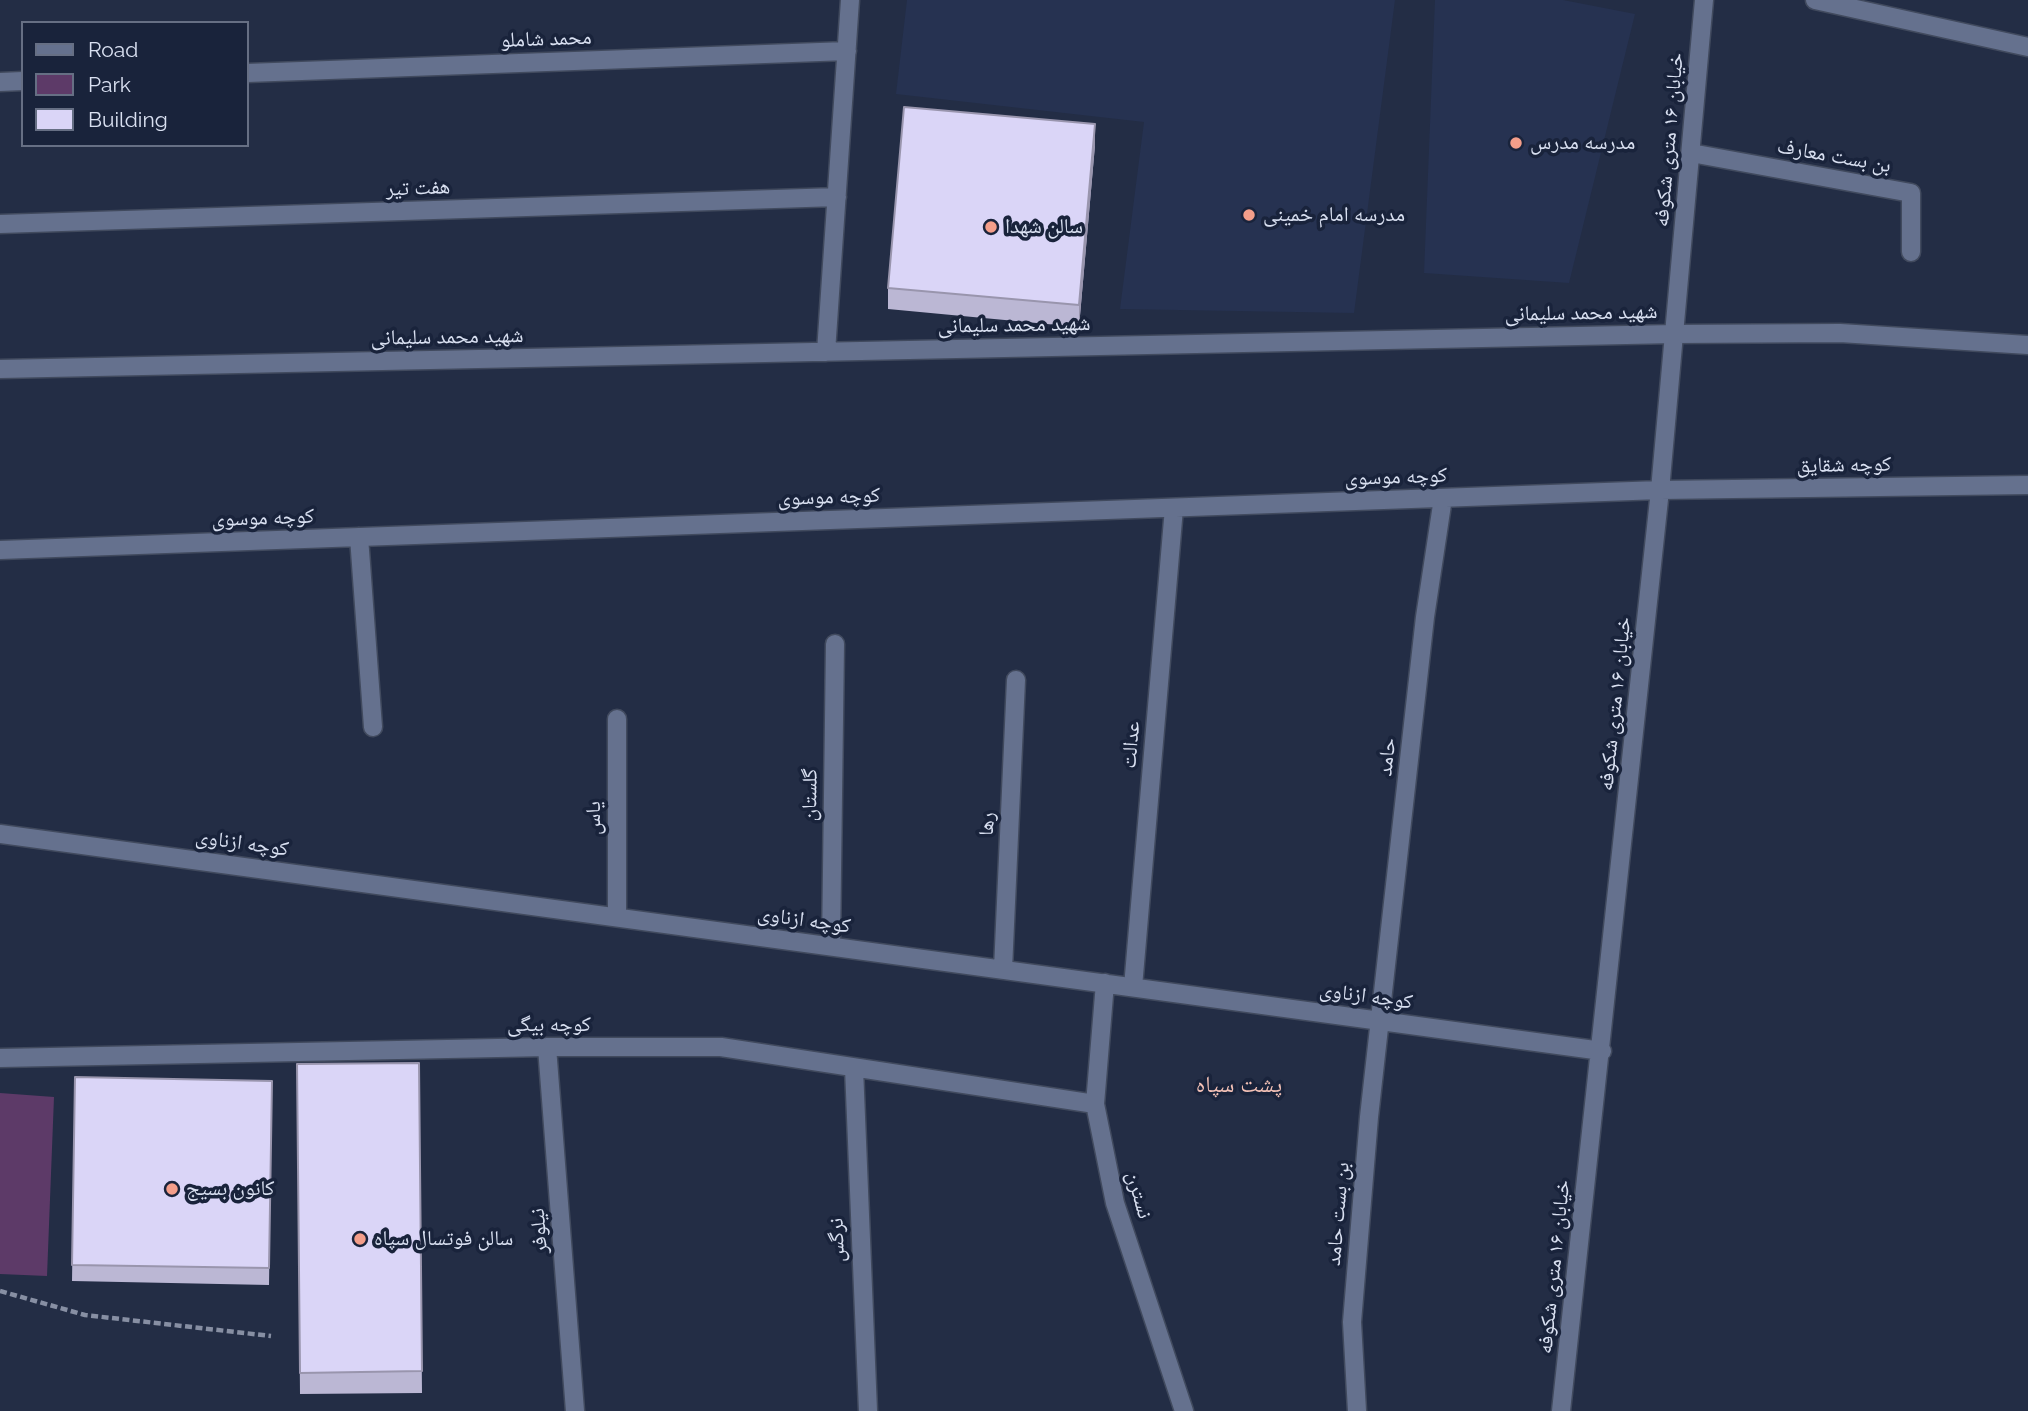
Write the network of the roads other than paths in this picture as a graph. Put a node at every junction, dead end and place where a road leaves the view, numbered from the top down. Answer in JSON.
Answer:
{"nodes":[{"id":1,"x":850,"y":0,"type":"edge"},
{"id":2,"x":1704,"y":0,"type":"edge"},
{"id":3,"x":1815,"y":0,"type":"edge"},
{"id":4,"x":2028,"y":47,"type":"edge"},
{"id":5,"x":847,"y":51,"type":"junction"},
{"id":6,"x":248,"y":73,"type":"edge"},
{"id":7,"x":21,"y":81,"type":"edge"},
{"id":8,"x":0,"y":82,"type":"edge"},
{"id":9,"x":1691,"y":153,"type":"junction"},
{"id":10,"x":836,"y":197,"type":"junction"},
{"id":11,"x":0,"y":223,"type":"edge"},
{"id":12,"x":1911,"y":252,"type":"dead end"},
{"id":13,"x":1674,"y":334,"type":"junction"},
{"id":14,"x":2028,"y":345,"type":"edge"},
{"id":15,"x":826,"y":352,"type":"junction"},
{"id":16,"x":0,"y":369,"type":"edge"},
{"id":17,"x":2028,"y":485,"type":"edge"},
{"id":18,"x":1660,"y":490,"type":"junction"},
{"id":19,"x":1443,"y":498,"type":"junction"},
{"id":20,"x":1174,"y":508,"type":"junction"},
{"id":21,"x":359,"y":537,"type":"junction"},
{"id":22,"x":0,"y":550,"type":"edge"},
{"id":23,"x":835,"y":644,"type":"dead end"},
{"id":24,"x":1016,"y":680,"type":"dead end"},
{"id":25,"x":617,"y":719,"type":"dead end"},
{"id":26,"x":373,"y":727,"type":"dead end"},
{"id":27,"x":0,"y":834,"type":"edge"},
{"id":28,"x":617,"y":917,"type":"junction"},
{"id":29,"x":831,"y":946,"type":"junction"},
{"id":30,"x":1003,"y":970,"type":"junction"},
{"id":31,"x":1105,"y":983,"type":"junction"},
{"id":32,"x":1133,"y":987,"type":"junction"},
{"id":33,"x":1380,"y":1021,"type":"junction"},
{"id":34,"x":547,"y":1047,"type":"junction"},
{"id":35,"x":1602,"y":1051,"type":"junction"},
{"id":36,"x":0,"y":1058,"type":"edge"},
{"id":37,"x":854,"y":1068,"type":"junction"},
{"id":38,"x":1095,"y":1104,"type":"junction"},
{"id":39,"x":575,"y":1411,"type":"edge"},
{"id":40,"x":868,"y":1411,"type":"edge"},
{"id":41,"x":1184,"y":1411,"type":"edge"},
{"id":42,"x":1357,"y":1411,"type":"edge"},
{"id":43,"x":1561,"y":1411,"type":"edge"}],
"edges":[{"from":1,"to":5,"type":"street"},
{"from":2,"to":9,"type":"street","name":"خیابان ۱۶ متری شکوفه"},
{"from":3,"to":4,"type":"street"},
{"from":5,"to":6,"type":"street","name":"محمد شاملو"},
{"from":5,"to":10,"type":"street"},
{"from":7,"to":8,"type":"street"},
{"from":9,"to":12,"type":"street","name":"بن بست معارف"},
{"from":9,"to":13,"type":"street","name":"خیابان ۱۶ متری شکوفه"},
{"from":10,"to":11,"type":"street","name":"هفت تیر"},
{"from":10,"to":15,"type":"street"},
{"from":13,"to":14,"type":"street","name":"شهید محمد سلیمانی"},
{"from":13,"to":15,"type":"street","name":"شهید محمد سلیمانی"},
{"from":13,"to":18,"type":"street","name":"خیابان ۱۶ متری شکوفه"},
{"from":15,"to":16,"type":"street","name":"شهید محمد سلیمانی"},
{"from":17,"to":18,"type":"street","name":"کوچه شقایق"},
{"from":18,"to":19,"type":"street","name":"کوچه موسوی"},
{"from":18,"to":35,"type":"street","name":"خیابان ۱۶ متری شکوفه"},
{"from":19,"to":20,"type":"street","name":"کوچه موسوی"},
{"from":19,"to":33,"type":"street","name":"حامد"},
{"from":20,"to":21,"type":"street","name":"کوچه موسوی"},
{"from":20,"to":32,"type":"street","name":"عدالت"},
{"from":21,"to":22,"type":"street","name":"کوچه موسوی"},
{"from":21,"to":26,"type":"street"},
{"from":23,"to":29,"type":"street","name":"گلستان"},
{"from":24,"to":30,"type":"street","name":"رها"},
{"from":25,"to":28,"type":"street","name":"یاس"},
{"from":27,"to":28,"type":"street","name":"کوچه ازناوی"},
{"from":28,"to":29,"type":"street","name":"کوچه ازناوی"},
{"from":29,"to":30,"type":"street","name":"کوچه ازناوی"},
{"from":30,"to":31,"type":"street","name":"کوچه ازناوی"},
{"from":31,"to":32,"type":"street","name":"کوچه ازناوی"},
{"from":31,"to":38,"type":"street","name":"نسترن"},
{"from":32,"to":33,"type":"street","name":"کوچه ازناوی"},
{"from":33,"to":35,"type":"street","name":"کوچه ازناوی"},
{"from":33,"to":42,"type":"street","name":"بن بست حامد"},
{"from":34,"to":36,"type":"street","name":"کوچه بیگی"},
{"from":34,"to":37,"type":"street","name":"کوچه بیگی"},
{"from":34,"to":39,"type":"street","name":"نیلوفر"},
{"from":35,"to":43,"type":"street","name":"خیابان ۱۶ متری شکوفه"},
{"from":37,"to":38,"type":"street","name":"کوچه بیگی"},
{"from":37,"to":40,"type":"street","name":"نرگس"},
{"from":38,"to":41,"type":"street","name":"نسترن"}]}
